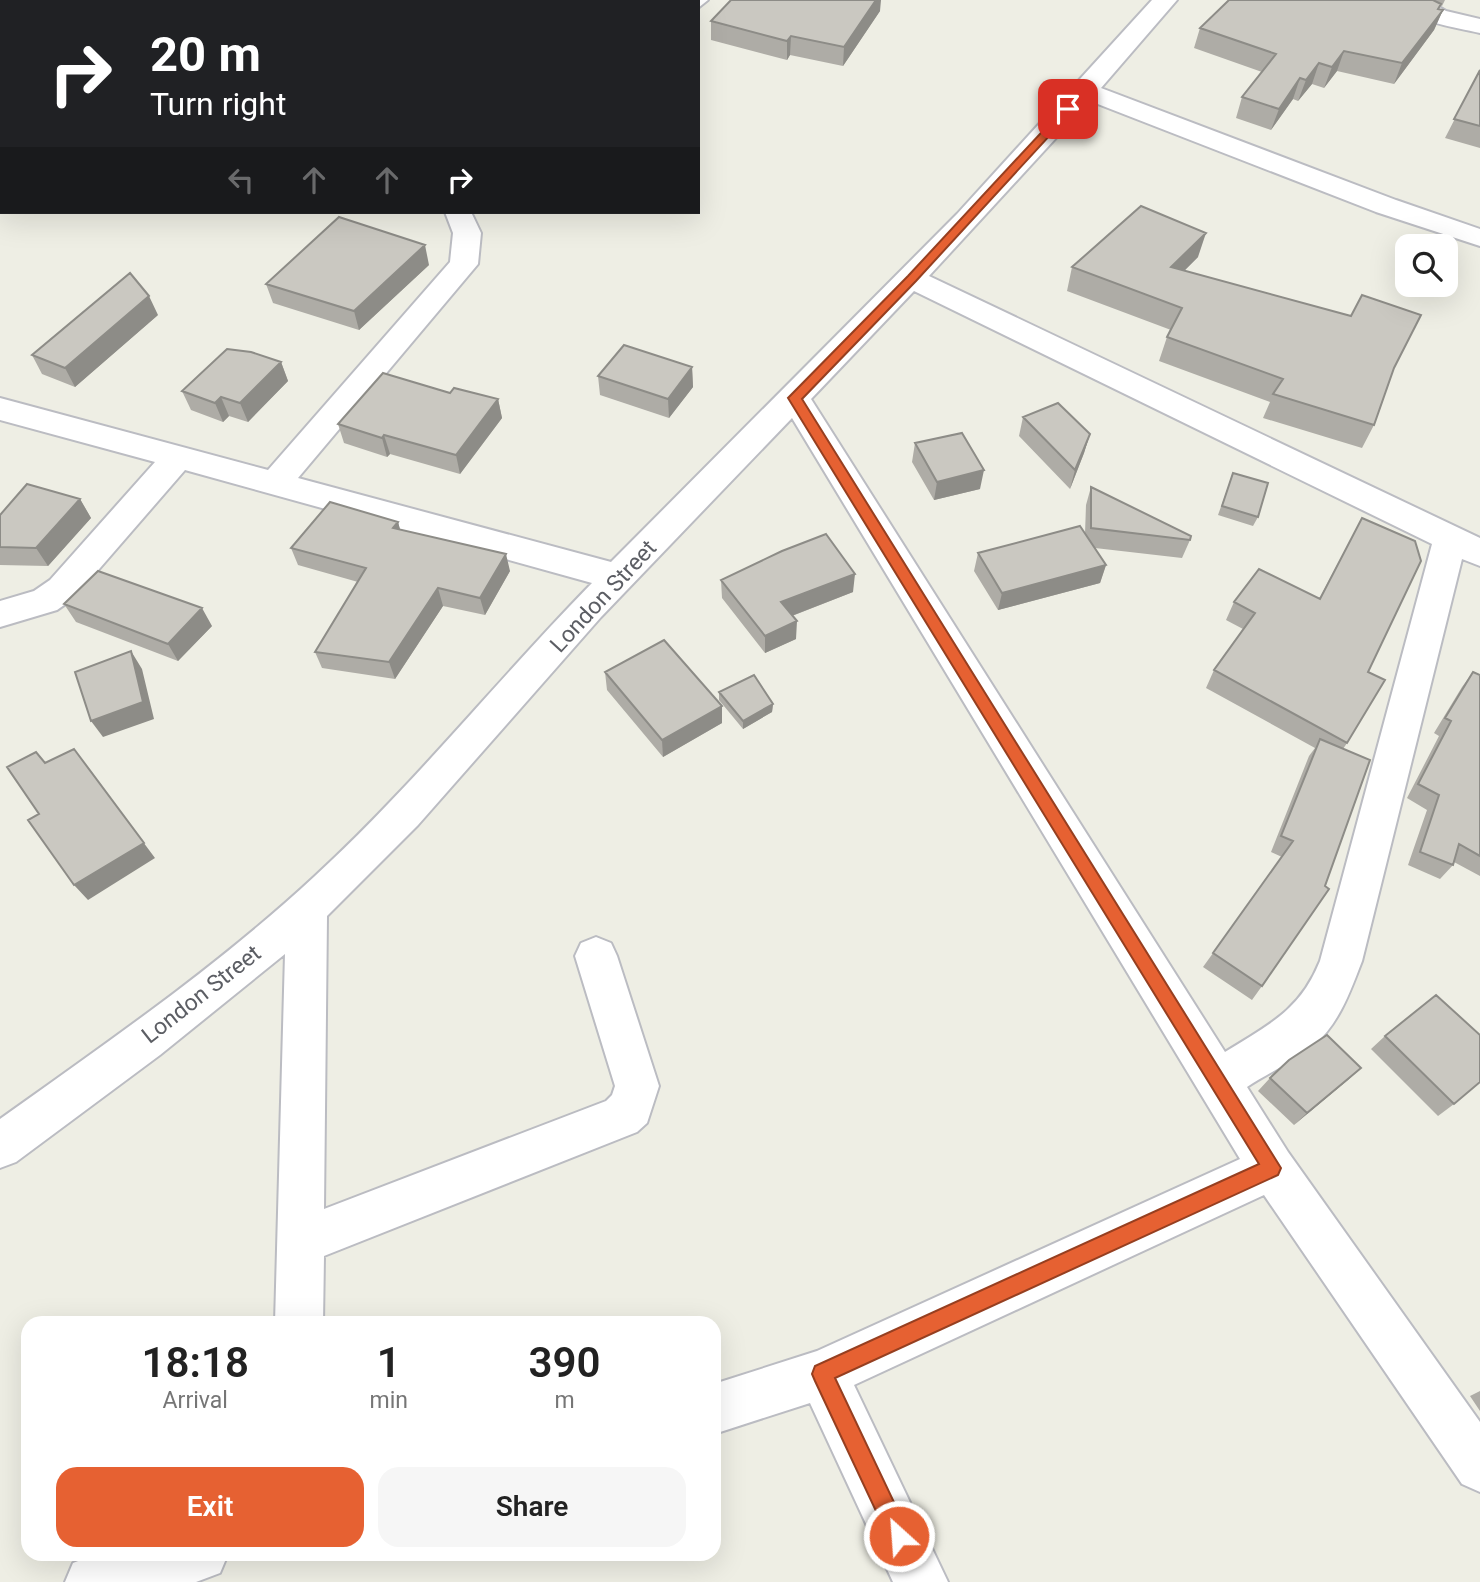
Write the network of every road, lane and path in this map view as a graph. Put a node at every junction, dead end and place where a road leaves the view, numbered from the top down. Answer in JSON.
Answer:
{"nodes":[{"id":1,"x":1165,"y":0,"type":"edge"},
{"id":2,"x":1410,"y":0,"type":"edge"},
{"id":3,"x":1480,"y":26,"type":"edge"},
{"id":4,"x":1086,"y":91,"type":"junction"},
{"id":5,"x":459,"y":214,"type":"edge"},
{"id":6,"x":1480,"y":238,"type":"edge"},
{"id":7,"x":912,"y":279,"type":"junction"},
{"id":8,"x":795,"y":398,"type":"junction"},
{"id":9,"x":0,"y":409,"type":"edge"},
{"id":10,"x":178,"y":457,"type":"junction"},
{"id":11,"x":275,"y":483,"type":"junction"},
{"id":12,"x":1465,"y":546,"type":"edge"},
{"id":13,"x":618,"y":577,"type":"junction"},
{"id":14,"x":0,"y":614,"type":"edge"},
{"id":15,"x":307,"y":907,"type":"junction"},
{"id":16,"x":596,"y":956,"type":"dead end"},
{"id":17,"x":1218,"y":1080,"type":"junction"},
{"id":18,"x":0,"y":1146,"type":"edge"},
{"id":19,"x":1272,"y":1168,"type":"junction"},
{"id":20,"x":301,"y":1242,"type":"junction"},
{"id":21,"x":299,"y":1316,"type":"edge"},
{"id":22,"x":822,"y":1374,"type":"junction"},
{"id":23,"x":721,"y":1407,"type":"edge"},
{"id":24,"x":1480,"y":1466,"type":"edge"},
{"id":25,"x":174,"y":1561,"type":"edge"},
{"id":26,"x":92,"y":1582,"type":"edge"},
{"id":27,"x":921,"y":1582,"type":"edge"}],
"edges":[{"from":1,"to":4,"type":"street","name":"London Street"},
{"from":2,"to":3,"type":"street"},
{"from":4,"to":6,"type":"street"},
{"from":4,"to":7,"type":"street","name":"London Street"},
{"from":5,"to":11,"type":"street"},
{"from":7,"to":8,"type":"street","name":"London Street"},
{"from":7,"to":12,"type":"street"},
{"from":8,"to":13,"type":"street","name":"London Street"},
{"from":8,"to":17,"type":"street"},
{"from":9,"to":10,"type":"street"},
{"from":10,"to":11,"type":"street"},
{"from":10,"to":14,"type":"street"},
{"from":11,"to":13,"type":"street"},
{"from":12,"to":17,"type":"street"},
{"from":13,"to":15,"type":"street","name":"London Street"},
{"from":15,"to":18,"type":"street","name":"London Street"},
{"from":15,"to":20,"type":"street"},
{"from":16,"to":20,"type":"street"},
{"from":17,"to":19,"type":"street"},
{"from":19,"to":22,"type":"street"},
{"from":19,"to":24,"type":"street"},
{"from":20,"to":21,"type":"street"},
{"from":22,"to":23,"type":"street"},
{"from":22,"to":27,"type":"street"},
{"from":25,"to":26,"type":"street"}]}
